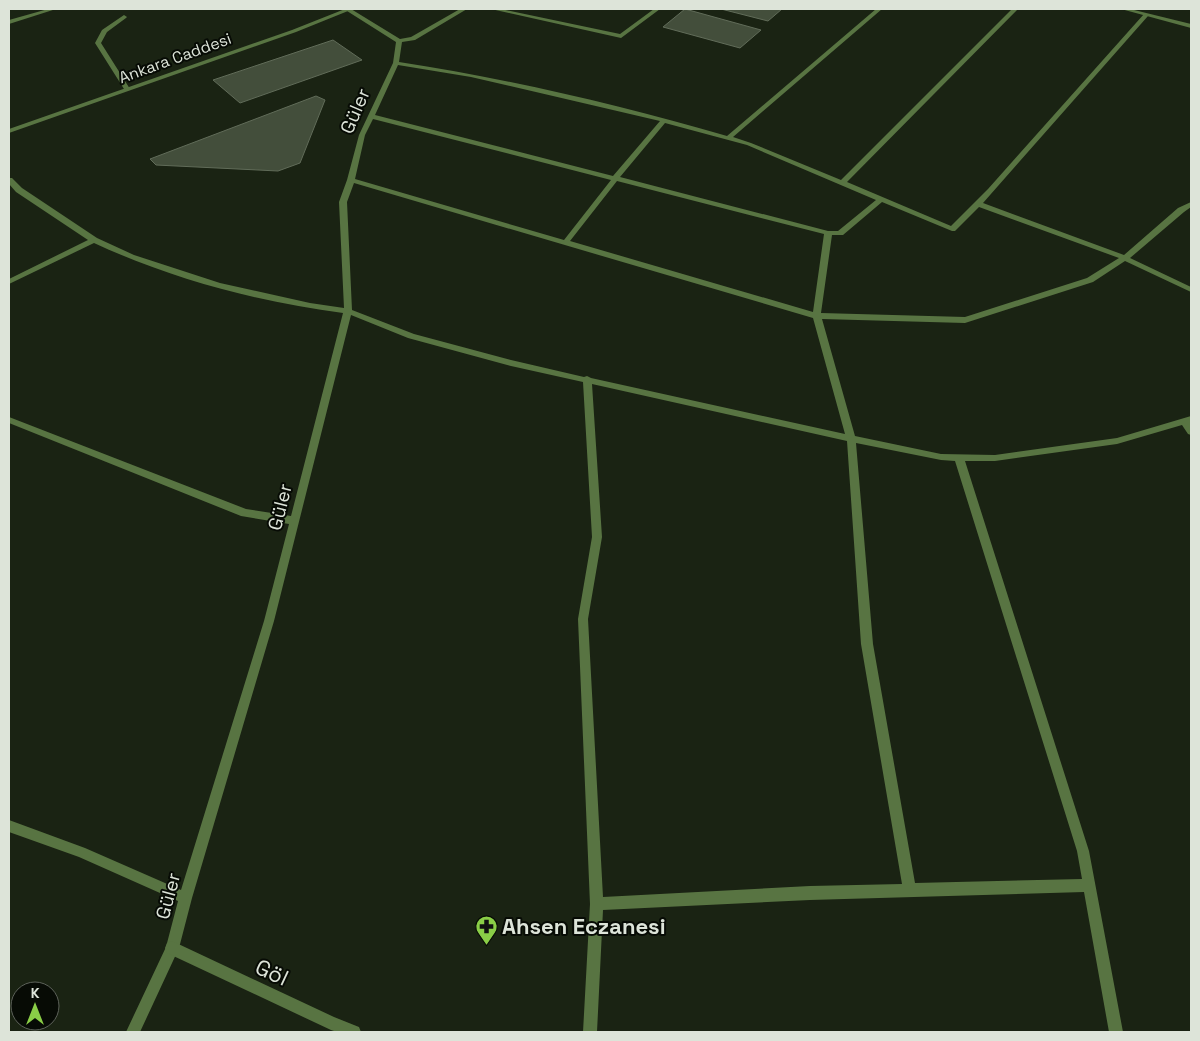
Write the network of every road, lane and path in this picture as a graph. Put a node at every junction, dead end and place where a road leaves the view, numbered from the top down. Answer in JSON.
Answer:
{"nodes":[{"id":1,"x":53,"y":9,"type":"edge"},
{"id":2,"x":350,"y":9,"type":"edge"},
{"id":3,"x":464,"y":9,"type":"edge"},
{"id":4,"x":494,"y":9,"type":"edge"},
{"id":5,"x":657,"y":9,"type":"edge"},
{"id":6,"x":879,"y":9,"type":"edge"},
{"id":7,"x":1015,"y":9,"type":"edge"},
{"id":8,"x":1124,"y":9,"type":"edge"},
{"id":9,"x":1146,"y":15,"type":"junction"},
{"id":10,"x":124,"y":17,"type":"dead end"},
{"id":11,"x":9,"y":22,"type":"edge"},
{"id":12,"x":1191,"y":26,"type":"edge"},
{"id":13,"x":399,"y":41,"type":"junction"},
{"id":14,"x":396,"y":63,"type":"junction"},
{"id":15,"x":127,"y":89,"type":"junction"},
{"id":16,"x":371,"y":116,"type":"junction"},
{"id":17,"x":664,"y":120,"type":"junction"},
{"id":18,"x":9,"y":131,"type":"edge"},
{"id":19,"x":728,"y":138,"type":"junction"},
{"id":20,"x":614,"y":178,"type":"junction"},
{"id":21,"x":9,"y":180,"type":"edge"},
{"id":22,"x":351,"y":180,"type":"junction"},
{"id":23,"x":842,"y":183,"type":"junction"},
{"id":24,"x":881,"y":200,"type":"junction"},
{"id":25,"x":978,"y":204,"type":"junction"},
{"id":26,"x":1191,"y":204,"type":"edge"},
{"id":27,"x":828,"y":233,"type":"junction"},
{"id":28,"x":94,"y":240,"type":"junction"},
{"id":29,"x":565,"y":242,"type":"junction"},
{"id":30,"x":1125,"y":258,"type":"junction"},
{"id":31,"x":9,"y":282,"type":"edge"},
{"id":32,"x":1191,"y":290,"type":"edge"},
{"id":33,"x":348,"y":311,"type":"junction"},
{"id":34,"x":817,"y":316,"type":"junction"},
{"id":35,"x":586,"y":380,"type":"junction"},
{"id":36,"x":9,"y":420,"type":"edge"},
{"id":37,"x":1188,"y":420,"type":"edge"},
{"id":38,"x":1191,"y":432,"type":"edge"},
{"id":39,"x":851,"y":439,"type":"junction"},
{"id":40,"x":960,"y":458,"type":"junction"},
{"id":41,"x":295,"y":521,"type":"junction"},
{"id":42,"x":9,"y":826,"type":"edge"},
{"id":43,"x":1089,"y":885,"type":"junction"},
{"id":44,"x":910,"y":890,"type":"junction"},
{"id":45,"x":185,"y":898,"type":"junction"},
{"id":46,"x":596,"y":904,"type":"junction"},
{"id":47,"x":172,"y":948,"type":"junction"},
{"id":48,"x":133,"y":1032,"type":"edge"},
{"id":49,"x":354,"y":1032,"type":"edge"},
{"id":50,"x":590,"y":1032,"type":"edge"},
{"id":51,"x":1116,"y":1032,"type":"edge"}],
"edges":[{"from":1,"to":11,"type":"street"},
{"from":2,"to":13,"type":"street"},
{"from":2,"to":15,"type":"street","name":"Ankara Caddesi"},
{"from":3,"to":13,"type":"street"},
{"from":4,"to":5,"type":"street"},
{"from":6,"to":19,"type":"street"},
{"from":7,"to":23,"type":"street"},
{"from":8,"to":9,"type":"street"},
{"from":9,"to":12,"type":"street"},
{"from":9,"to":25,"type":"street"},
{"from":10,"to":15,"type":"street"},
{"from":13,"to":14,"type":"street","name":"Güler"},
{"from":14,"to":16,"type":"street","name":"Güler"},
{"from":14,"to":17,"type":"street"},
{"from":15,"to":18,"type":"street","name":"Ankara Caddesi"},
{"from":16,"to":20,"type":"street"},
{"from":16,"to":22,"type":"street","name":"Güler"},
{"from":17,"to":19,"type":"street"},
{"from":17,"to":20,"type":"street"},
{"from":19,"to":23,"type":"street"},
{"from":20,"to":27,"type":"street"},
{"from":20,"to":29,"type":"street"},
{"from":21,"to":28,"type":"street"},
{"from":22,"to":29,"type":"street"},
{"from":22,"to":33,"type":"street","name":"Güler"},
{"from":23,"to":24,"type":"street"},
{"from":24,"to":25,"type":"street"},
{"from":24,"to":27,"type":"street"},
{"from":25,"to":30,"type":"street"},
{"from":26,"to":30,"type":"street"},
{"from":27,"to":34,"type":"street"},
{"from":28,"to":31,"type":"street"},
{"from":28,"to":33,"type":"street"},
{"from":29,"to":34,"type":"street"},
{"from":30,"to":32,"type":"street"},
{"from":30,"to":34,"type":"street"},
{"from":33,"to":35,"type":"street"},
{"from":33,"to":41,"type":"street","name":"Güler"},
{"from":34,"to":39,"type":"street"},
{"from":35,"to":39,"type":"street"},
{"from":35,"to":46,"type":"street"},
{"from":36,"to":41,"type":"street"},
{"from":37,"to":38,"type":"street"},
{"from":37,"to":40,"type":"street"},
{"from":39,"to":40,"type":"street"},
{"from":39,"to":44,"type":"street"},
{"from":40,"to":43,"type":"street"},
{"from":41,"to":45,"type":"street","name":"Güler"},
{"from":42,"to":45,"type":"street"},
{"from":43,"to":44,"type":"street"},
{"from":43,"to":51,"type":"street"},
{"from":44,"to":46,"type":"street"},
{"from":45,"to":47,"type":"street","name":"Güler"},
{"from":46,"to":50,"type":"street"},
{"from":47,"to":48,"type":"street","name":"Güler"},
{"from":47,"to":49,"type":"street","name":"Göl"}]}
